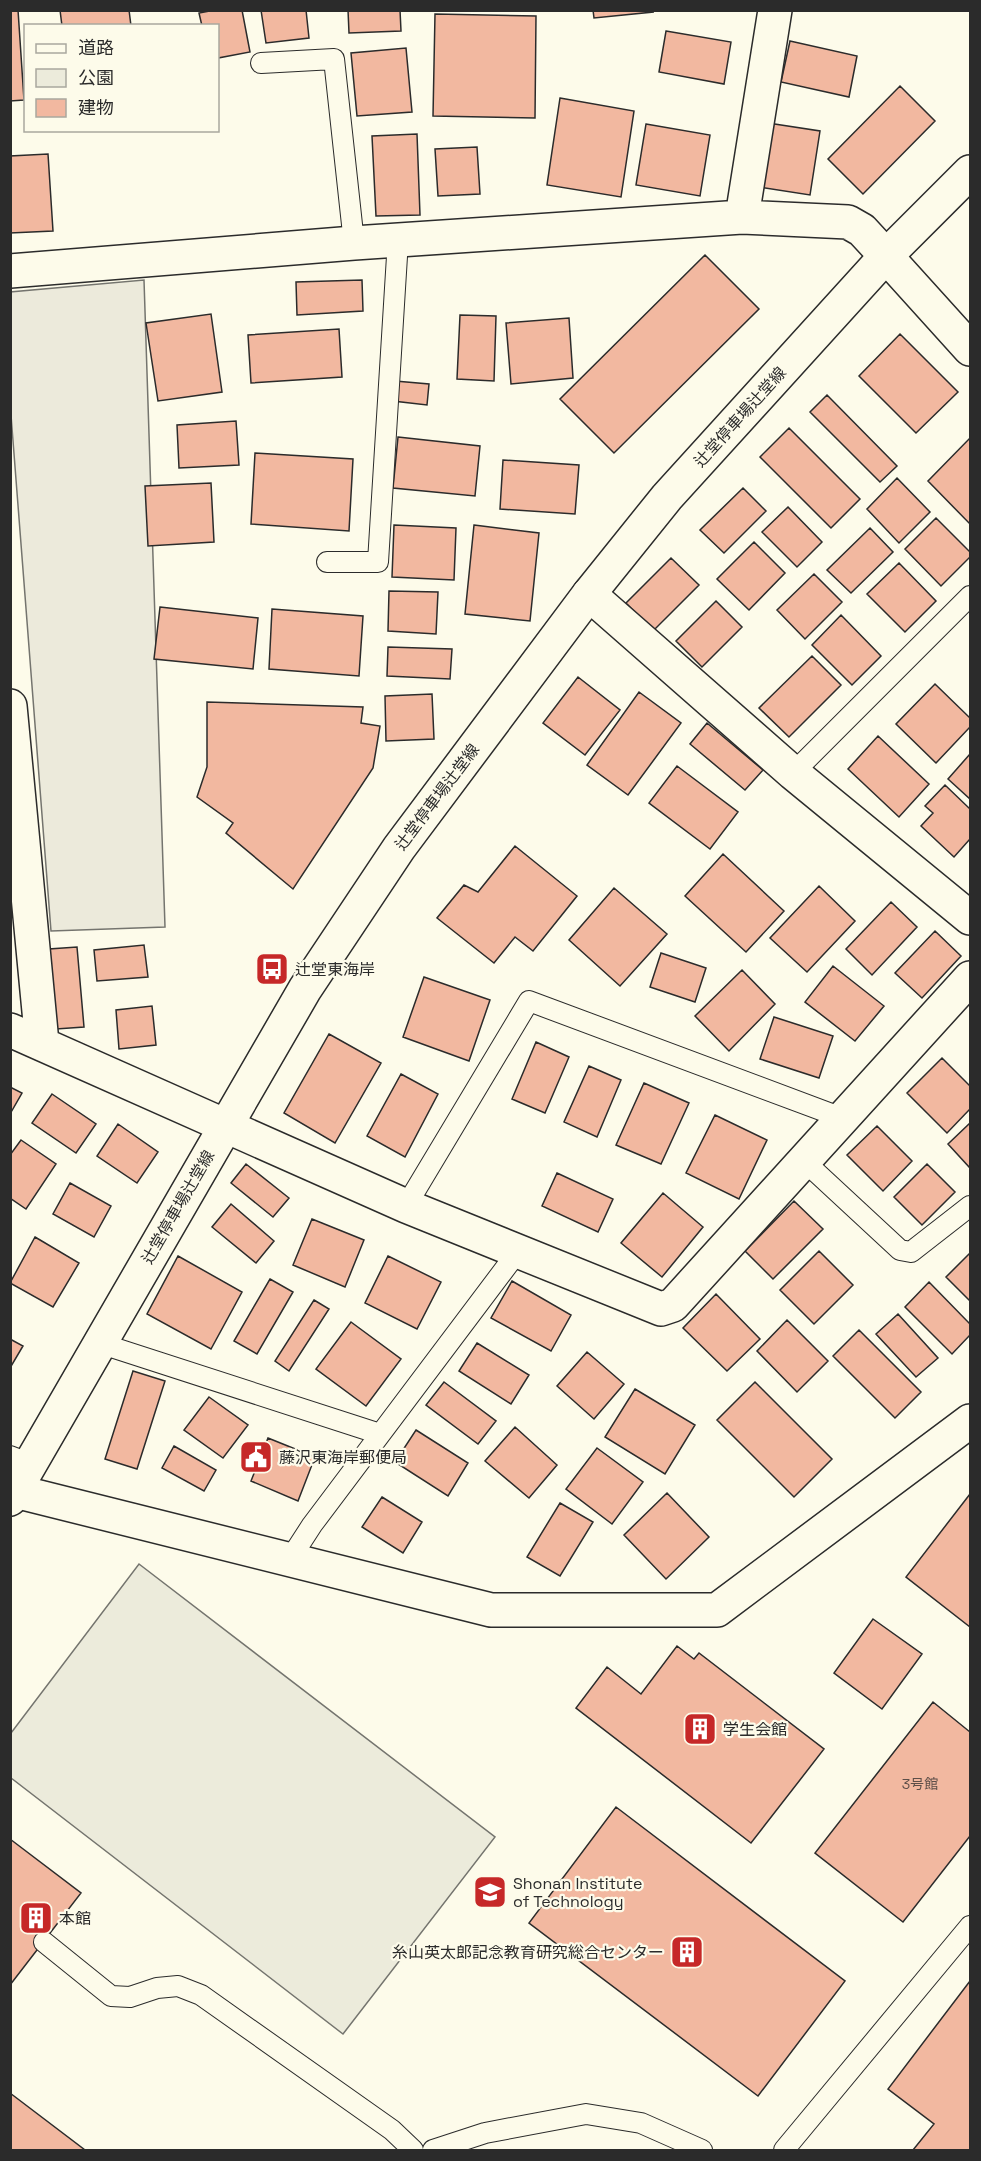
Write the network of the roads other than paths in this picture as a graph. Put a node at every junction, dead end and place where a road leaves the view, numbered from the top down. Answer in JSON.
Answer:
{"nodes":[{"id":1,"x":775,"y":10,"type":"edge"},
{"id":2,"x":261,"y":63,"type":"dead end"},
{"id":3,"x":968,"y":181,"type":"edge"},
{"id":4,"x":742,"y":217,"type":"junction"},
{"id":5,"x":398,"y":240,"type":"junction"},
{"id":6,"x":354,"y":243,"type":"junction"},
{"id":7,"x":886,"y":256,"type":"junction"},
{"id":8,"x":10,"y":271,"type":"edge"},
{"id":9,"x":970,"y":349,"type":"edge"},
{"id":10,"x":327,"y":562,"type":"dead end"},
{"id":11,"x":589,"y":594,"type":"junction"},
{"id":12,"x":970,"y":596,"type":"edge"},
{"id":13,"x":10,"y":706,"type":"edge"},
{"id":14,"x":793,"y":773,"type":"junction"},
{"id":15,"x":970,"y":918,"type":"edge"},
{"id":16,"x":970,"y":978,"type":"edge"},
{"id":17,"x":10,"y":1030,"type":"edge"},
{"id":18,"x":42,"y":1043,"type":"junction"},
{"id":19,"x":845,"y":1119,"type":"junction"},
{"id":20,"x":226,"y":1125,"type":"junction"},
{"id":21,"x":804,"y":1161,"type":"junction"},
{"id":22,"x":406,"y":1206,"type":"junction"},
{"id":23,"x":970,"y":1206,"type":"edge"},
{"id":24,"x":519,"y":1250,"type":"junction"},
{"id":25,"x":99,"y":1343,"type":"junction"},
{"id":26,"x":970,"y":1421,"type":"edge"},
{"id":27,"x":380,"y":1434,"type":"junction"},
{"id":28,"x":17,"y":1478,"type":"edge"},
{"id":29,"x":290,"y":1559,"type":"junction"},
{"id":30,"x":970,"y":1926,"type":"edge"},
{"id":31,"x":44,"y":1942,"type":"dead end"},
{"id":32,"x":413,"y":2151,"type":"edge"},
{"id":33,"x":433,"y":2151,"type":"edge"},
{"id":34,"x":702,"y":2151,"type":"edge"},
{"id":35,"x":784,"y":2151,"type":"edge"}],
"edges":[{"from":1,"to":4,"type":"street"},
{"from":2,"to":6,"type":"lane"},
{"from":3,"to":7,"type":"street","name":"辻堂停車場辻堂線"},
{"from":4,"to":5,"type":"street"},
{"from":4,"to":7,"type":"street"},
{"from":5,"to":6,"type":"street"},
{"from":5,"to":10,"type":"lane"},
{"from":6,"to":8,"type":"street"},
{"from":7,"to":9,"type":"street"},
{"from":7,"to":11,"type":"street","name":"辻堂停車場辻堂線"},
{"from":11,"to":14,"type":"street"},
{"from":11,"to":20,"type":"street","name":"辻堂停車場辻堂線"},
{"from":12,"to":14,"type":"lane"},
{"from":13,"to":18,"type":"street"},
{"from":14,"to":15,"type":"street"},
{"from":16,"to":19,"type":"street"},
{"from":17,"to":18,"type":"street"},
{"from":18,"to":20,"type":"street"},
{"from":19,"to":21,"type":"street"},
{"from":19,"to":22,"type":"lane"},
{"from":20,"to":22,"type":"street"},
{"from":20,"to":25,"type":"street","name":"辻堂停車場辻堂線"},
{"from":21,"to":23,"type":"lane"},
{"from":21,"to":24,"type":"street"},
{"from":22,"to":24,"type":"street"},
{"from":24,"to":27,"type":"lane"},
{"from":25,"to":27,"type":"lane"},
{"from":25,"to":28,"type":"street","name":"辻堂停車場辻堂線"},
{"from":26,"to":29,"type":"street"},
{"from":27,"to":29,"type":"lane"},
{"from":28,"to":29,"type":"street"},
{"from":30,"to":35,"type":"lane"},
{"from":31,"to":32,"type":"lane"},
{"from":33,"to":34,"type":"lane"}]}
